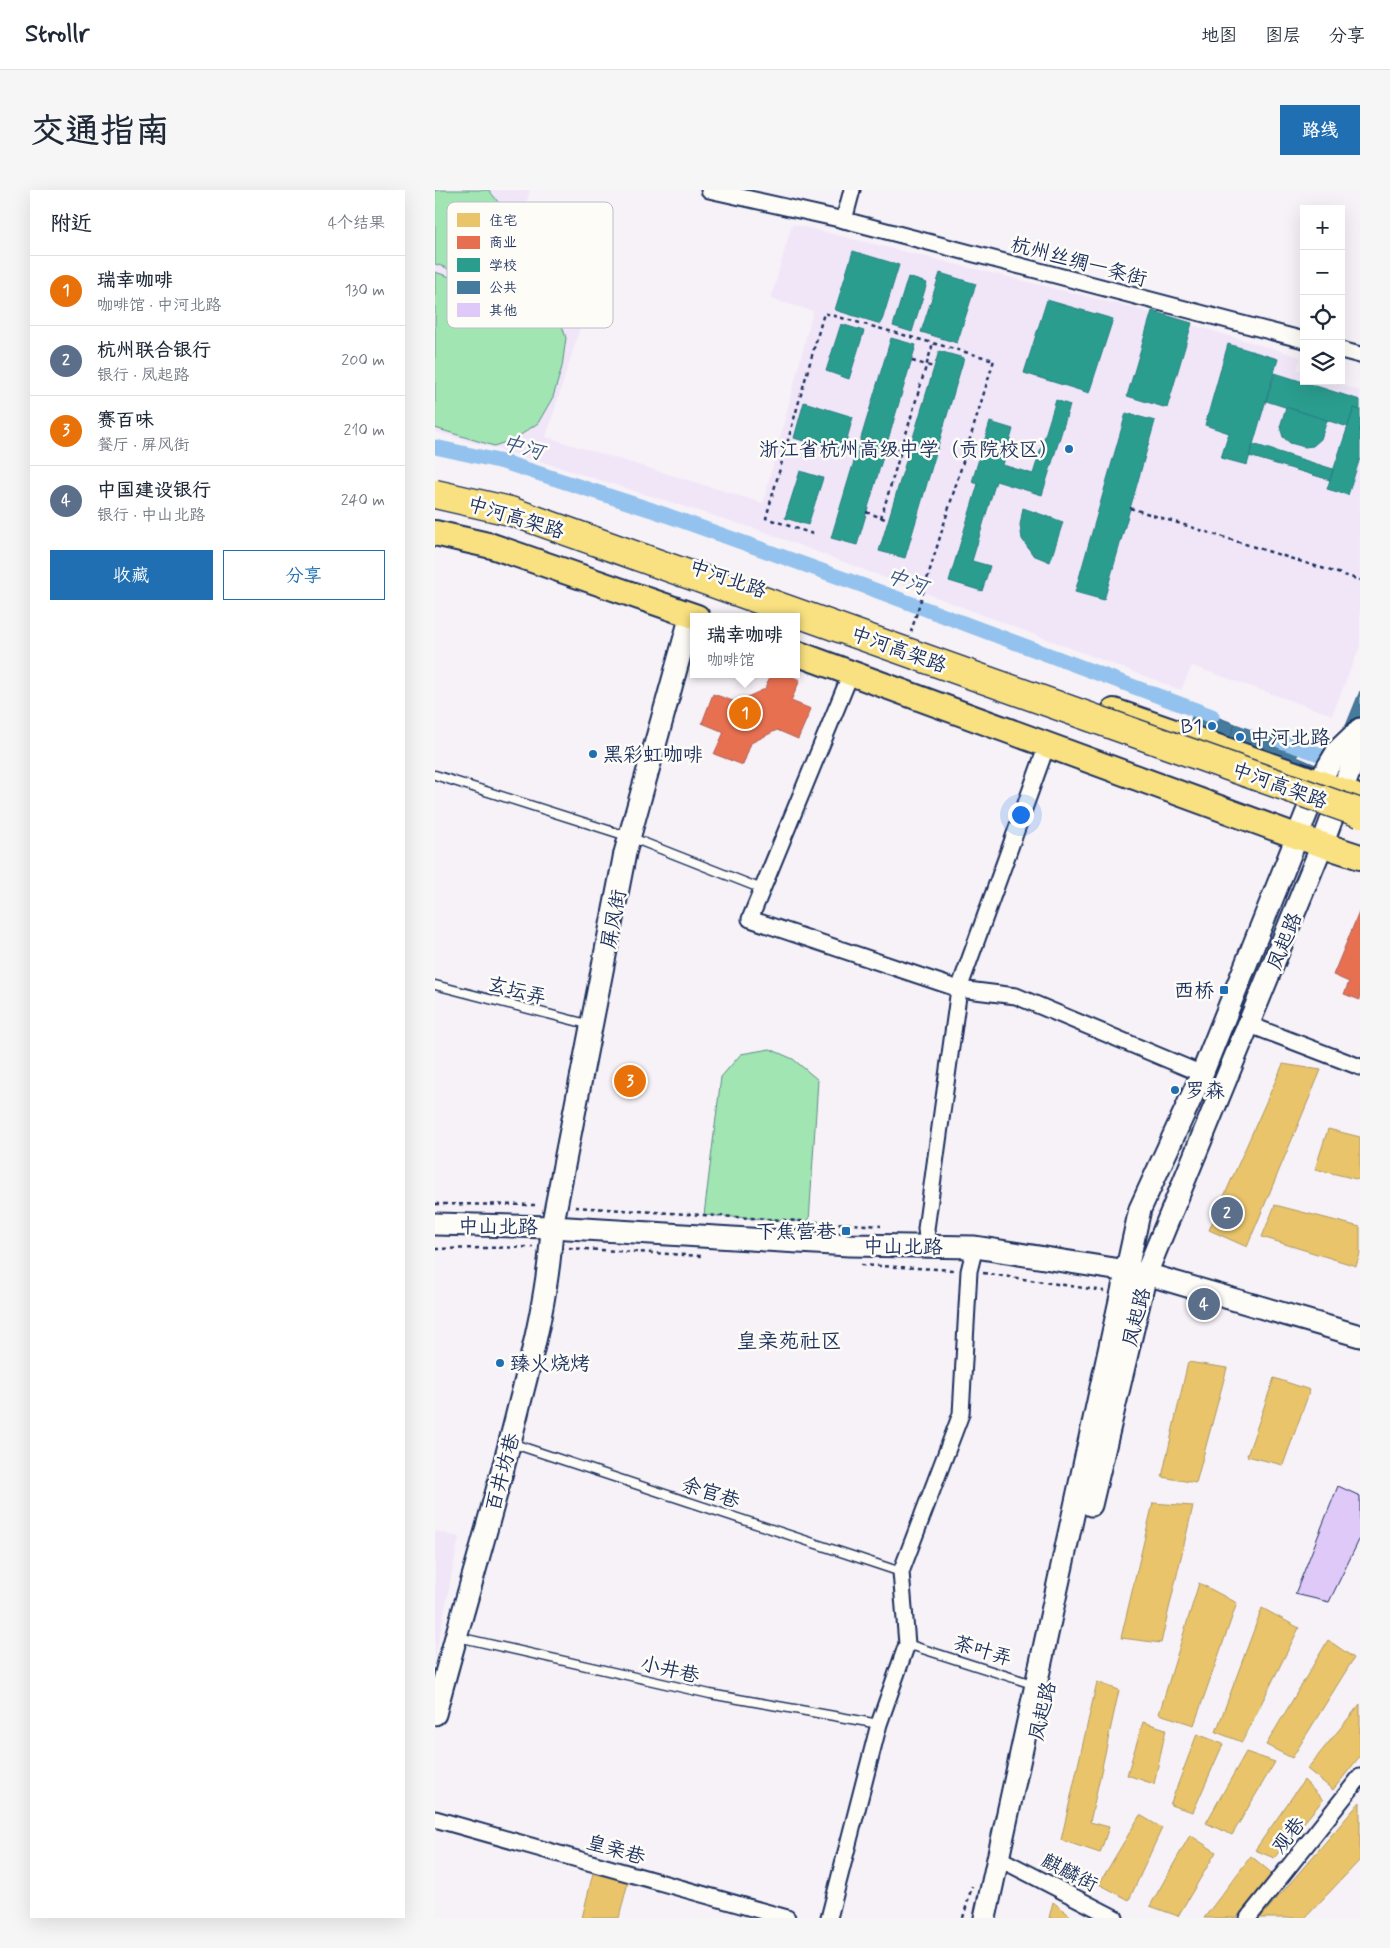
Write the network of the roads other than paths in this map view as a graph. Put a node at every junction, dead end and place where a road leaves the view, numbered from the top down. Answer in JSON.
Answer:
{"nodes":[{"id":1,"x":709,"y":190,"type":"edge"},
{"id":2,"x":852,"y":190,"type":"edge"},
{"id":3,"x":844,"y":220,"type":"junction"},
{"id":4,"x":1300,"y":339,"type":"edge"},
{"id":5,"x":1345,"y":351,"type":"edge"},
{"id":6,"x":1360,"y":355,"type":"edge"},
{"id":7,"x":435,"y":485,"type":"edge"},
{"id":8,"x":435,"y":494,"type":"edge"},
{"id":9,"x":435,"y":512,"type":"edge"},
{"id":10,"x":435,"y":533,"type":"edge"},
{"id":11,"x":743,"y":613,"type":"edge"},
{"id":12,"x":797,"y":613,"type":"edge"},
{"id":13,"x":800,"y":614,"type":"edge"},
{"id":14,"x":690,"y":615,"type":"edge"},
{"id":15,"x":690,"y":630,"type":"edge"},
{"id":16,"x":800,"y":633,"type":"edge"},
{"id":17,"x":800,"y":654,"type":"edge"},
{"id":18,"x":851,"y":673,"type":"junction"},
{"id":19,"x":1360,"y":729,"type":"edge"},
{"id":20,"x":1047,"y":745,"type":"junction"},
{"id":21,"x":1345,"y":772,"type":"edge"},
{"id":22,"x":435,"y":776,"type":"edge"},
{"id":23,"x":1360,"y":813,"type":"edge"},
{"id":24,"x":1360,"y":833,"type":"edge"},
{"id":25,"x":1296,"y":836,"type":"junction"},
{"id":26,"x":630,"y":838,"type":"junction"},
{"id":27,"x":1323,"y":845,"type":"junction"},
{"id":28,"x":1360,"y":857,"type":"edge"},
{"id":29,"x":762,"y":889,"type":"junction"},
{"id":30,"x":435,"y":985,"type":"edge"},
{"id":31,"x":959,"y":989,"type":"junction"},
{"id":32,"x":592,"y":1025,"type":"junction"},
{"id":33,"x":1250,"y":1025,"type":"junction"},
{"id":34,"x":1360,"y":1068,"type":"edge"},
{"id":35,"x":1202,"y":1074,"type":"junction"},
{"id":36,"x":435,"y":1224,"type":"edge"},
{"id":37,"x":552,"y":1237,"type":"junction"},
{"id":38,"x":928,"y":1246,"type":"junction"},
{"id":39,"x":975,"y":1247,"type":"junction"},
{"id":40,"x":1137,"y":1273,"type":"junction"},
{"id":41,"x":1360,"y":1336,"type":"edge"},
{"id":42,"x":511,"y":1443,"type":"junction"},
{"id":43,"x":901,"y":1572,"type":"junction"},
{"id":44,"x":456,"y":1636,"type":"junction"},
{"id":45,"x":907,"y":1644,"type":"junction"},
{"id":46,"x":1043,"y":1686,"type":"junction"},
{"id":47,"x":435,"y":1714,"type":"edge"},
{"id":48,"x":879,"y":1724,"type":"junction"},
{"id":49,"x":1360,"y":1777,"type":"edge"},
{"id":50,"x":435,"y":1819,"type":"edge"},
{"id":51,"x":1006,"y":1862,"type":"junction"},
{"id":52,"x":787,"y":1918,"type":"edge"},
{"id":53,"x":829,"y":1918,"type":"edge"},
{"id":54,"x":985,"y":1918,"type":"edge"},
{"id":55,"x":995,"y":1918,"type":"edge"},
{"id":56,"x":1115,"y":1918,"type":"edge"},
{"id":57,"x":1248,"y":1918,"type":"edge"}],
"edges":[{"from":1,"to":3,"type":"street","name":"杭州丝绸一条街"},
{"from":2,"to":3,"type":"street"},
{"from":3,"to":4,"type":"street","name":"杭州丝绸一条街"},
{"from":5,"to":6,"type":"street"},
{"from":7,"to":21,"type":"main road","name":"中河北路"},
{"from":8,"to":12,"type":"highway","name":"中河高架路","bridge":true},
{"from":9,"to":11,"type":"highway","name":"中河高架路"},
{"from":10,"to":14,"type":"main road"},
{"from":13,"to":23,"type":"highway","name":"中河高架路","bridge":true},
{"from":15,"to":26,"type":"main road","name":"屏风街"},
{"from":16,"to":24,"type":"highway","name":"中河高架路"},
{"from":17,"to":18,"type":"main road"},
{"from":18,"to":20,"type":"main road"},
{"from":18,"to":29,"type":"street"},
{"from":19,"to":21,"type":"main road"},
{"from":20,"to":25,"type":"main road"},
{"from":20,"to":31,"type":"street"},
{"from":21,"to":25,"type":"main road"},
{"from":21,"to":27,"type":"main road","name":"凤起路"},
{"from":22,"to":26,"type":"lane"},
{"from":25,"to":27,"type":"main road"},
{"from":25,"to":35,"type":"main road"},
{"from":26,"to":29,"type":"lane"},
{"from":26,"to":32,"type":"main road","name":"屏风街"},
{"from":27,"to":28,"type":"main road"},
{"from":27,"to":33,"type":"main road","name":"凤起路"},
{"from":29,"to":31,"type":"street"},
{"from":30,"to":32,"type":"lane","name":"玄坛弄"},
{"from":31,"to":35,"type":"street"},
{"from":31,"to":38,"type":"street"},
{"from":32,"to":37,"type":"main road","name":"屏风街"},
{"from":33,"to":34,"type":"street"},
{"from":33,"to":40,"type":"main road","name":"凤起路"},
{"from":35,"to":40,"type":"main road"},
{"from":36,"to":37,"type":"main road","name":"中山北路"},
{"from":37,"to":38,"type":"main road","name":"中山北路"},
{"from":37,"to":42,"type":"main road","name":"百井坊巷"},
{"from":38,"to":39,"type":"main road","name":"中山北路"},
{"from":39,"to":40,"type":"main road","name":"中山北路"},
{"from":39,"to":43,"type":"street"},
{"from":40,"to":41,"type":"main road","name":"中山北路"},
{"from":40,"to":46,"type":"main road","name":"凤起路"},
{"from":40,"to":46,"type":"main road"},
{"from":42,"to":43,"type":"lane","name":"余官巷"},
{"from":42,"to":44,"type":"main road","name":"百井坊巷"},
{"from":43,"to":45,"type":"street"},
{"from":44,"to":47,"type":"main road","name":"百井坊巷"},
{"from":44,"to":48,"type":"lane","name":"小井巷"},
{"from":45,"to":46,"type":"lane","name":"茶叶弄"},
{"from":45,"to":48,"type":"street"},
{"from":46,"to":51,"type":"main road","name":"凤起路"},
{"from":46,"to":54,"type":"main road"},
{"from":48,"to":53,"type":"street"},
{"from":49,"to":57,"type":"street","name":"观巷"},
{"from":50,"to":52,"type":"street","name":"皇亲巷"},
{"from":51,"to":55,"type":"main road","name":"凤起路"},
{"from":51,"to":56,"type":"street","name":"麒麟街"}]}
